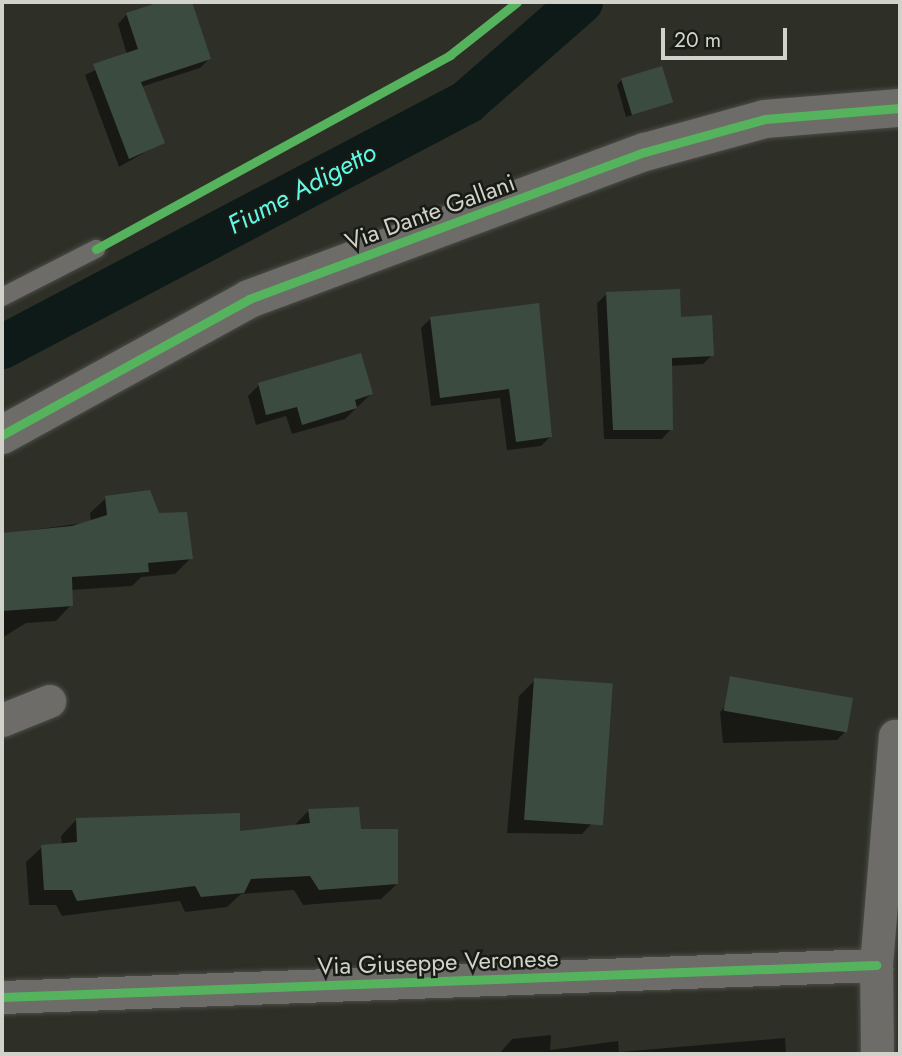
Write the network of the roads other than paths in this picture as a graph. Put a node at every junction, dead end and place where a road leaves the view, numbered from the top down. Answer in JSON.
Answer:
{"nodes":[{"id":1,"x":900,"y":108,"type":"edge"},
{"id":2,"x":96,"y":249,"type":"dead end"},
{"id":3,"x":2,"y":297,"type":"edge"},
{"id":4,"x":2,"y":435,"type":"edge"},
{"id":5,"x":49,"y":701,"type":"dead end"},
{"id":6,"x":2,"y":720,"type":"edge"},
{"id":7,"x":895,"y":736,"type":"dead end"},
{"id":8,"x":876,"y":965,"type":"junction"},
{"id":9,"x":2,"y":997,"type":"edge"},
{"id":10,"x":877,"y":1054,"type":"edge"}],
"edges":[{"from":1,"to":4,"type":"street","name":"Via Dante Gallani"},
{"from":2,"to":3,"type":"lane"},
{"from":5,"to":6,"type":"street"},
{"from":7,"to":8,"type":"street"},
{"from":8,"to":9,"type":"street","name":"Via Giuseppe Veronese"},
{"from":8,"to":10,"type":"street"}]}
